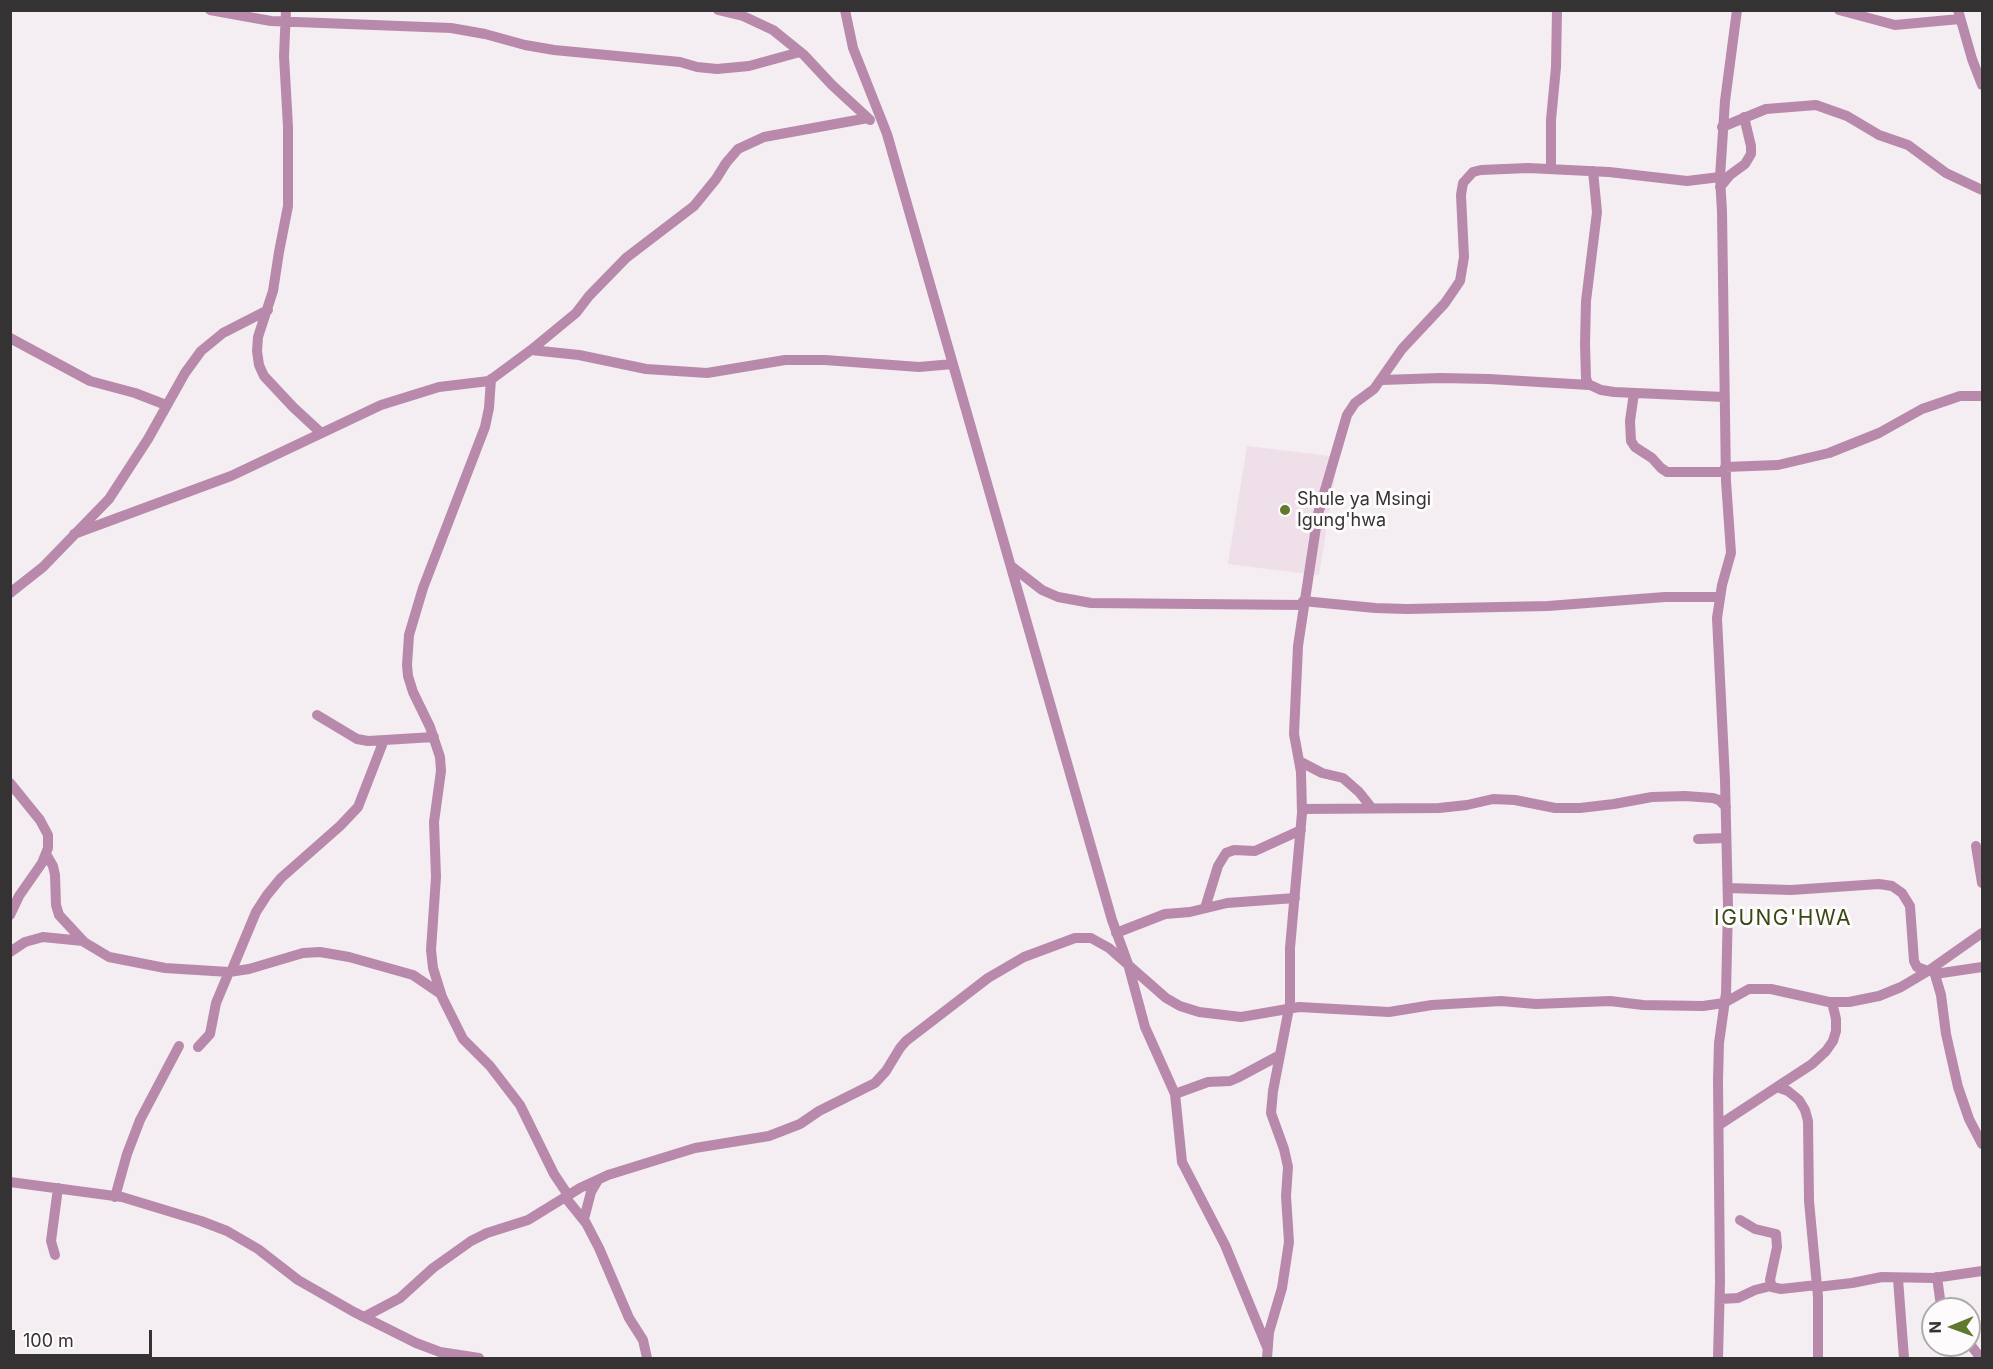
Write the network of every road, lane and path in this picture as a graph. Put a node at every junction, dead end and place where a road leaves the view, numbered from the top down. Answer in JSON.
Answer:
{"nodes":[{"id":1,"x":210,"y":10,"type":"edge"},
{"id":2,"x":718,"y":10,"type":"edge"},
{"id":3,"x":845,"y":10,"type":"edge"},
{"id":4,"x":1557,"y":10,"type":"edge"},
{"id":5,"x":1737,"y":10,"type":"edge"},
{"id":6,"x":1839,"y":10,"type":"edge"},
{"id":7,"x":1959,"y":15,"type":"edge"},
{"id":8,"x":286,"y":16,"type":"edge"},
{"id":9,"x":800,"y":52,"type":"junction"},
{"id":10,"x":1983,"y":85,"type":"edge"},
{"id":11,"x":1744,"y":117,"type":"junction"},
{"id":12,"x":868,"y":118,"type":"junction"},
{"id":13,"x":1722,"y":127,"type":"junction"},
{"id":14,"x":887,"y":134,"type":"junction"},
{"id":15,"x":1551,"y":168,"type":"junction"},
{"id":16,"x":1593,"y":171,"type":"junction"},
{"id":17,"x":1719,"y":182,"type":"junction"},
{"id":18,"x":1983,"y":190,"type":"edge"},
{"id":19,"x":268,"y":310,"type":"junction"},
{"id":20,"x":10,"y":338,"type":"edge"},
{"id":21,"x":531,"y":350,"type":"junction"},
{"id":22,"x":953,"y":364,"type":"junction"},
{"id":23,"x":491,"y":379,"type":"junction"},
{"id":24,"x":1382,"y":380,"type":"junction"},
{"id":25,"x":1589,"y":385,"type":"junction"},
{"id":26,"x":1634,"y":393,"type":"junction"},
{"id":27,"x":1724,"y":396,"type":"junction"},
{"id":28,"x":1983,"y":396,"type":"edge"},
{"id":29,"x":166,"y":405,"type":"junction"},
{"id":30,"x":320,"y":432,"type":"junction"},
{"id":31,"x":1725,"y":470,"type":"junction"},
{"id":32,"x":74,"y":534,"type":"junction"},
{"id":33,"x":1011,"y":566,"type":"junction"},
{"id":34,"x":10,"y":593,"type":"edge"},
{"id":35,"x":1720,"y":597,"type":"junction"},
{"id":36,"x":1303,"y":603,"type":"junction"},
{"id":37,"x":317,"y":716,"type":"dead end"},
{"id":38,"x":434,"y":737,"type":"junction"},
{"id":39,"x":384,"y":740,"type":"junction"},
{"id":40,"x":1299,"y":761,"type":"junction"},
{"id":41,"x":10,"y":783,"type":"edge"},
{"id":42,"x":1371,"y":807,"type":"junction"},
{"id":43,"x":1726,"y":807,"type":"junction"},
{"id":44,"x":1302,"y":808,"type":"junction"},
{"id":45,"x":1301,"y":830,"type":"junction"},
{"id":46,"x":1726,"y":838,"type":"junction"},
{"id":47,"x":1698,"y":839,"type":"dead end"},
{"id":48,"x":1976,"y":846,"type":"dead end"},
{"id":49,"x":46,"y":854,"type":"junction"},
{"id":50,"x":1983,"y":883,"type":"edge"},
{"id":51,"x":1728,"y":888,"type":"junction"},
{"id":52,"x":1294,"y":898,"type":"junction"},
{"id":53,"x":1205,"y":908,"type":"junction"},
{"id":54,"x":10,"y":915,"type":"edge"},
{"id":55,"x":1116,"y":933,"type":"junction"},
{"id":56,"x":1983,"y":933,"type":"edge"},
{"id":57,"x":83,"y":941,"type":"junction"},
{"id":58,"x":10,"y":952,"type":"edge"},
{"id":59,"x":1128,"y":964,"type":"junction"},
{"id":60,"x":1983,"y":967,"type":"edge"},
{"id":61,"x":1932,"y":971,"type":"junction"},
{"id":62,"x":230,"y":972,"type":"junction"},
{"id":63,"x":441,"y":994,"type":"junction"},
{"id":64,"x":1832,"y":1002,"type":"junction"},
{"id":65,"x":1724,"y":1003,"type":"junction"},
{"id":66,"x":1289,"y":1008,"type":"junction"},
{"id":67,"x":179,"y":1046,"type":"dead end"},
{"id":68,"x":198,"y":1047,"type":"dead end"},
{"id":69,"x":1280,"y":1055,"type":"junction"},
{"id":70,"x":1777,"y":1087,"type":"junction"},
{"id":71,"x":1175,"y":1094,"type":"junction"},
{"id":72,"x":1719,"y":1125,"type":"junction"},
{"id":73,"x":1983,"y":1144,"type":"edge"},
{"id":74,"x":598,"y":1180,"type":"junction"},
{"id":75,"x":10,"y":1182,"type":"edge"},
{"id":76,"x":57,"y":1188,"type":"junction"},
{"id":77,"x":567,"y":1196,"type":"junction"},
{"id":78,"x":115,"y":1197,"type":"junction"},
{"id":79,"x":584,"y":1219,"type":"junction"},
{"id":80,"x":1740,"y":1220,"type":"dead end"},
{"id":81,"x":55,"y":1255,"type":"dead end"},
{"id":82,"x":1983,"y":1271,"type":"edge"},
{"id":83,"x":1936,"y":1277,"type":"junction"},
{"id":84,"x":1898,"y":1279,"type":"junction"},
{"id":85,"x":1772,"y":1286,"type":"junction"},
{"id":86,"x":1817,"y":1286,"type":"junction"},
{"id":87,"x":1940,"y":1297,"type":"edge"},
{"id":88,"x":1720,"y":1299,"type":"junction"},
{"id":89,"x":364,"y":1317,"type":"junction"},
{"id":90,"x":1268,"y":1355,"type":"edge"},
{"id":91,"x":479,"y":1359,"type":"edge"},
{"id":92,"x":647,"y":1359,"type":"edge"},
{"id":93,"x":1718,"y":1359,"type":"edge"},
{"id":94,"x":1818,"y":1359,"type":"edge"},
{"id":95,"x":1904,"y":1359,"type":"edge"}],
"edges":[{"from":1,"to":8,"type":"street"},
{"from":2,"to":9,"type":"street"},
{"from":3,"to":14,"type":"street"},
{"from":4,"to":15,"type":"street"},
{"from":5,"to":13,"type":"street"},
{"from":6,"to":7,"type":"street"},
{"from":7,"to":10,"type":"street"},
{"from":8,"to":9,"type":"street"},
{"from":8,"to":19,"type":"street"},
{"from":9,"to":12,"type":"street"},
{"from":11,"to":13,"type":"street"},
{"from":11,"to":17,"type":"street"},
{"from":11,"to":18,"type":"street"},
{"from":12,"to":14,"type":"street"},
{"from":12,"to":21,"type":"street"},
{"from":13,"to":17,"type":"street"},
{"from":14,"to":22,"type":"street"},
{"from":15,"to":16,"type":"street"},
{"from":15,"to":24,"type":"street"},
{"from":16,"to":17,"type":"street"},
{"from":16,"to":25,"type":"street"},
{"from":17,"to":27,"type":"street"},
{"from":19,"to":29,"type":"street"},
{"from":19,"to":30,"type":"street"},
{"from":20,"to":29,"type":"street"},
{"from":21,"to":22,"type":"street"},
{"from":21,"to":23,"type":"street"},
{"from":22,"to":33,"type":"street"},
{"from":23,"to":30,"type":"street"},
{"from":23,"to":38,"type":"street"},
{"from":24,"to":25,"type":"street"},
{"from":24,"to":36,"type":"street"},
{"from":25,"to":26,"type":"street"},
{"from":26,"to":27,"type":"street"},
{"from":26,"to":31,"type":"street"},
{"from":27,"to":31,"type":"street"},
{"from":28,"to":31,"type":"street"},
{"from":29,"to":32,"type":"street"},
{"from":30,"to":32,"type":"street"},
{"from":31,"to":35,"type":"street"},
{"from":32,"to":34,"type":"street"},
{"from":33,"to":36,"type":"street"},
{"from":33,"to":55,"type":"street"},
{"from":35,"to":36,"type":"street"},
{"from":35,"to":43,"type":"street"},
{"from":36,"to":40,"type":"street"},
{"from":37,"to":39,"type":"street"},
{"from":38,"to":39,"type":"street"},
{"from":38,"to":63,"type":"street"},
{"from":39,"to":62,"type":"street"},
{"from":40,"to":42,"type":"street"},
{"from":40,"to":44,"type":"street"},
{"from":41,"to":49,"type":"street"},
{"from":42,"to":43,"type":"street"},
{"from":42,"to":44,"type":"street"},
{"from":43,"to":46,"type":"street"},
{"from":44,"to":45,"type":"street"},
{"from":45,"to":52,"type":"street"},
{"from":45,"to":53,"type":"street"},
{"from":46,"to":47,"type":"street"},
{"from":46,"to":51,"type":"street"},
{"from":48,"to":50,"type":"street"},
{"from":49,"to":54,"type":"street"},
{"from":49,"to":57,"type":"street"},
{"from":51,"to":61,"type":"street"},
{"from":51,"to":65,"type":"street"},
{"from":52,"to":53,"type":"street"},
{"from":52,"to":66,"type":"street"},
{"from":53,"to":55,"type":"street"},
{"from":55,"to":59,"type":"street"},
{"from":56,"to":61,"type":"street"},
{"from":57,"to":58,"type":"street"},
{"from":57,"to":62,"type":"street"},
{"from":59,"to":66,"type":"street"},
{"from":59,"to":71,"type":"street"},
{"from":59,"to":74,"type":"street"},
{"from":60,"to":61,"type":"street"},
{"from":61,"to":64,"type":"street"},
{"from":61,"to":73,"type":"street"},
{"from":62,"to":63,"type":"street"},
{"from":62,"to":68,"type":"street"},
{"from":63,"to":77,"type":"street"},
{"from":64,"to":65,"type":"street"},
{"from":64,"to":70,"type":"street"},
{"from":65,"to":66,"type":"street"},
{"from":65,"to":72,"type":"street"},
{"from":66,"to":69,"type":"street"},
{"from":67,"to":78,"type":"street"},
{"from":69,"to":71,"type":"street"},
{"from":69,"to":90,"type":"street"},
{"from":70,"to":72,"type":"street"},
{"from":70,"to":86,"type":"street"},
{"from":71,"to":90,"type":"street"},
{"from":72,"to":88,"type":"street"},
{"from":74,"to":77,"type":"street"},
{"from":74,"to":79,"type":"street"},
{"from":75,"to":76,"type":"street"},
{"from":76,"to":78,"type":"street"},
{"from":76,"to":81,"type":"street"},
{"from":77,"to":79,"type":"street"},
{"from":77,"to":89,"type":"street"},
{"from":78,"to":89,"type":"street"},
{"from":79,"to":92,"type":"street"},
{"from":80,"to":85,"type":"street"},
{"from":82,"to":83,"type":"street"},
{"from":83,"to":84,"type":"street"},
{"from":83,"to":87,"type":"street"},
{"from":84,"to":86,"type":"street"},
{"from":84,"to":95,"type":"street"},
{"from":85,"to":86,"type":"street"},
{"from":85,"to":88,"type":"street"},
{"from":86,"to":94,"type":"street"},
{"from":88,"to":93,"type":"street"},
{"from":89,"to":91,"type":"street"}]}
